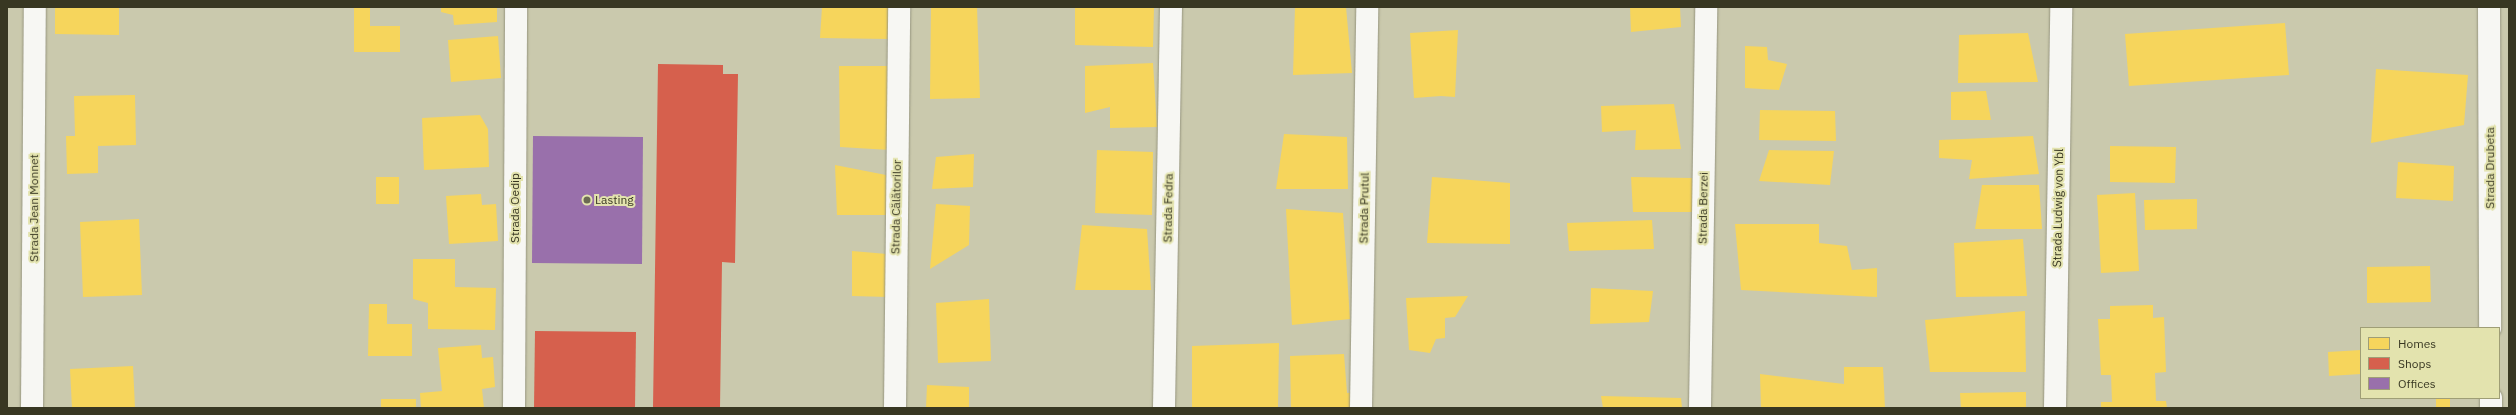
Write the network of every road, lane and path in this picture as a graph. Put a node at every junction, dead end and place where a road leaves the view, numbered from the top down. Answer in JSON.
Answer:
{"nodes":[{"id":1,"x":35,"y":7,"type":"edge"},
{"id":2,"x":516,"y":7,"type":"edge"},
{"id":3,"x":898,"y":7,"type":"edge"},
{"id":4,"x":1171,"y":7,"type":"edge"},
{"id":5,"x":1366,"y":7,"type":"edge"},
{"id":6,"x":1706,"y":7,"type":"edge"},
{"id":7,"x":2060,"y":7,"type":"edge"},
{"id":8,"x":2489,"y":7,"type":"edge"},
{"id":9,"x":2490,"y":327,"type":"edge"},
{"id":10,"x":32,"y":408,"type":"edge"},
{"id":11,"x":514,"y":408,"type":"edge"},
{"id":12,"x":895,"y":408,"type":"edge"},
{"id":13,"x":1164,"y":408,"type":"edge"},
{"id":14,"x":1361,"y":408,"type":"edge"},
{"id":15,"x":1700,"y":408,"type":"edge"},
{"id":16,"x":2055,"y":408,"type":"edge"}],
"edges":[{"from":1,"to":10,"type":"street","name":"Strada Jean Monnet"},
{"from":2,"to":11,"type":"street","name":"Strada Oedip"},
{"from":3,"to":12,"type":"street","name":"Strada Călătorilor"},
{"from":4,"to":13,"type":"street","name":"Strada Fedra"},
{"from":5,"to":14,"type":"street","name":"Strada Prutul"},
{"from":6,"to":15,"type":"street","name":"Strada Berzei"},
{"from":7,"to":16,"type":"street","name":"Strada Ludwig von Ybl"},
{"from":8,"to":9,"type":"street","name":"Strada Drubeta"}]}
